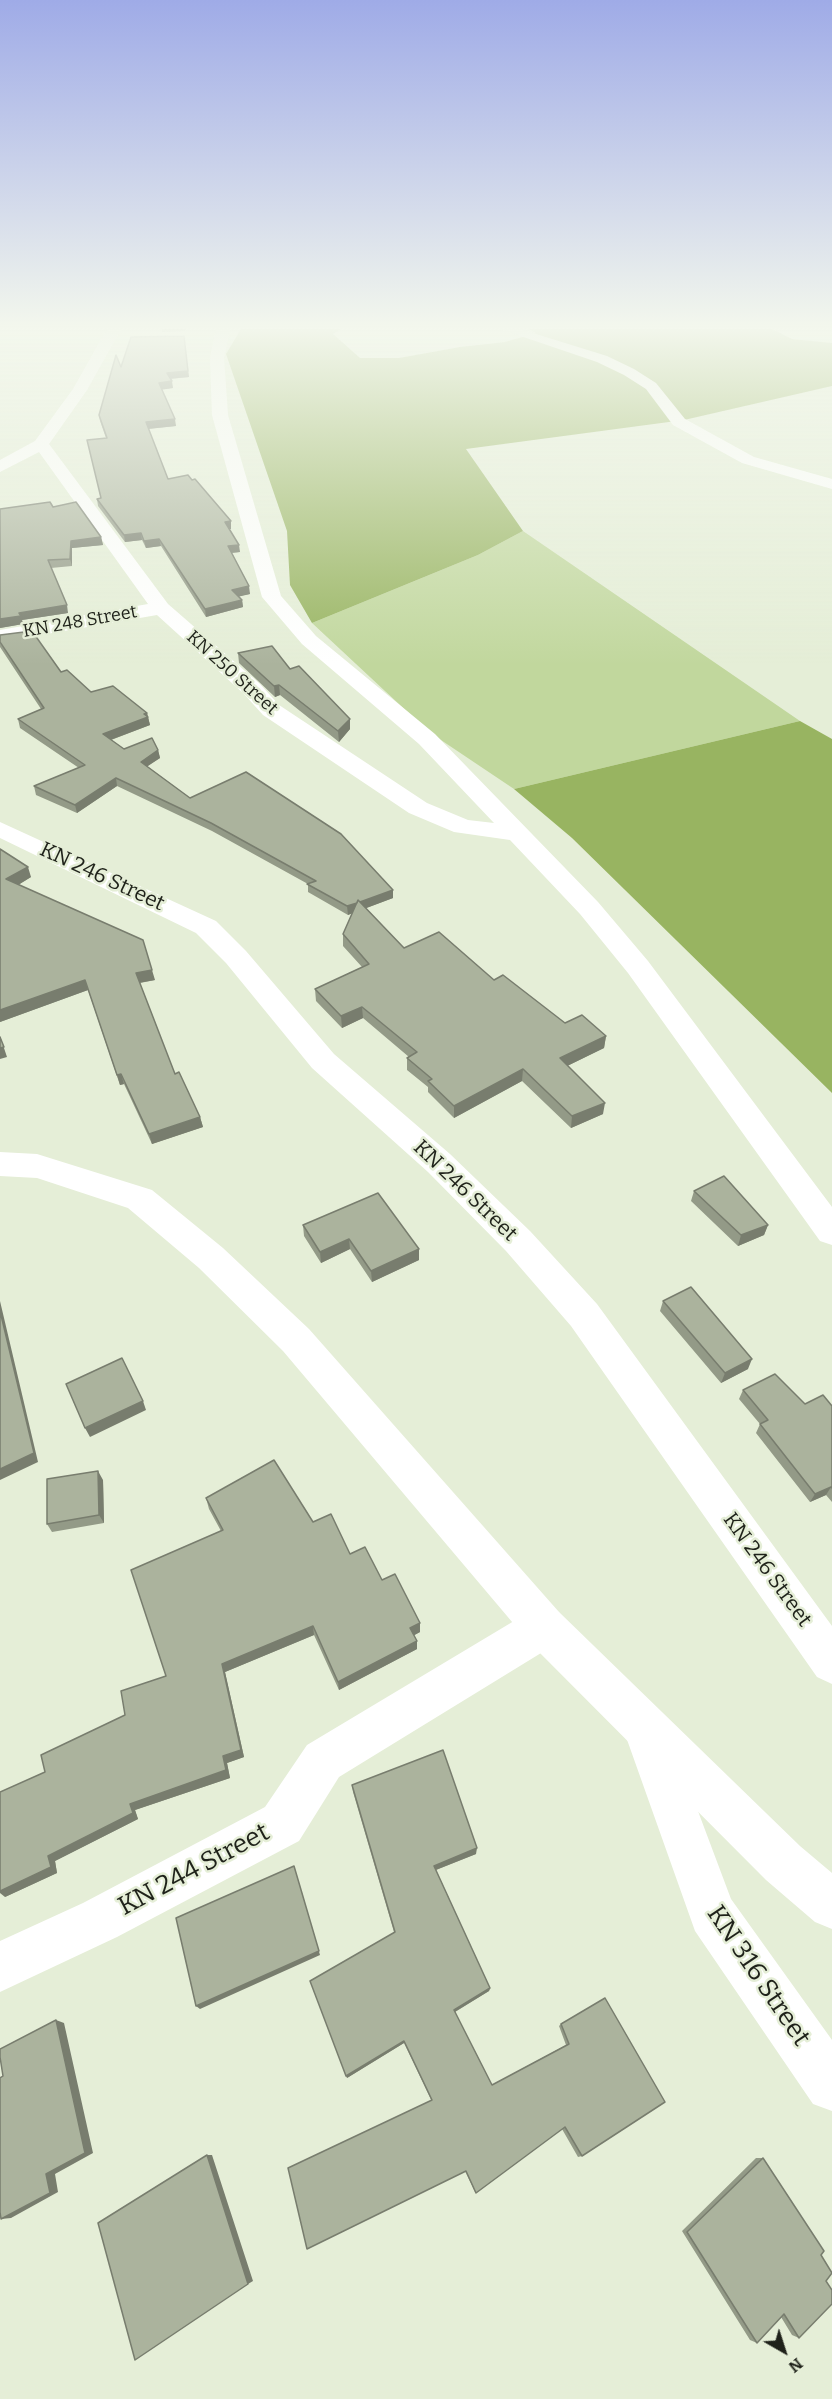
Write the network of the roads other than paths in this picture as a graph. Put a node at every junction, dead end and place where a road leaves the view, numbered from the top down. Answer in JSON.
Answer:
{"nodes":[{"id":1,"x":43,"y":441,"type":"edge"},
{"id":2,"x":227,"y":441,"type":"edge"},
{"id":3,"x":713,"y":441,"type":"edge"},
{"id":4,"x":41,"y":444,"type":"junction"},
{"id":5,"x":0,"y":467,"type":"edge"},
{"id":6,"x":832,"y":484,"type":"edge"},
{"id":7,"x":161,"y":608,"type":"junction"},
{"id":8,"x":0,"y":636,"type":"edge"},
{"id":9,"x":0,"y":829,"type":"edge"},
{"id":10,"x":519,"y":834,"type":"junction"},
{"id":11,"x":0,"y":1164,"type":"edge"},
{"id":12,"x":832,"y":1232,"type":"edge"},
{"id":13,"x":544,"y":1627,"type":"junction"},
{"id":14,"x":832,"y":1662,"type":"edge"},
{"id":15,"x":644,"y":1726,"type":"junction"},
{"id":16,"x":832,"y":1905,"type":"edge"},
{"id":17,"x":0,"y":1967,"type":"edge"},
{"id":18,"x":832,"y":2085,"type":"edge"}],
"edges":[{"from":1,"to":4,"type":"street"},
{"from":2,"to":10,"type":"street"},
{"from":3,"to":6,"type":"street"},
{"from":4,"to":5,"type":"street"},
{"from":4,"to":7,"type":"street","name":"KN 250 Street"},
{"from":7,"to":8,"type":"street","name":"KN 248 Street"},
{"from":7,"to":10,"type":"street","name":"KN 250 Street"},
{"from":9,"to":14,"type":"street","name":"KN 246 Street"},
{"from":10,"to":12,"type":"street"},
{"from":11,"to":13,"type":"street"},
{"from":13,"to":15,"type":"street"},
{"from":13,"to":17,"type":"street","name":"KN 244 Street"},
{"from":15,"to":16,"type":"street"},
{"from":15,"to":18,"type":"street","name":"KN 316 Street"}]}
